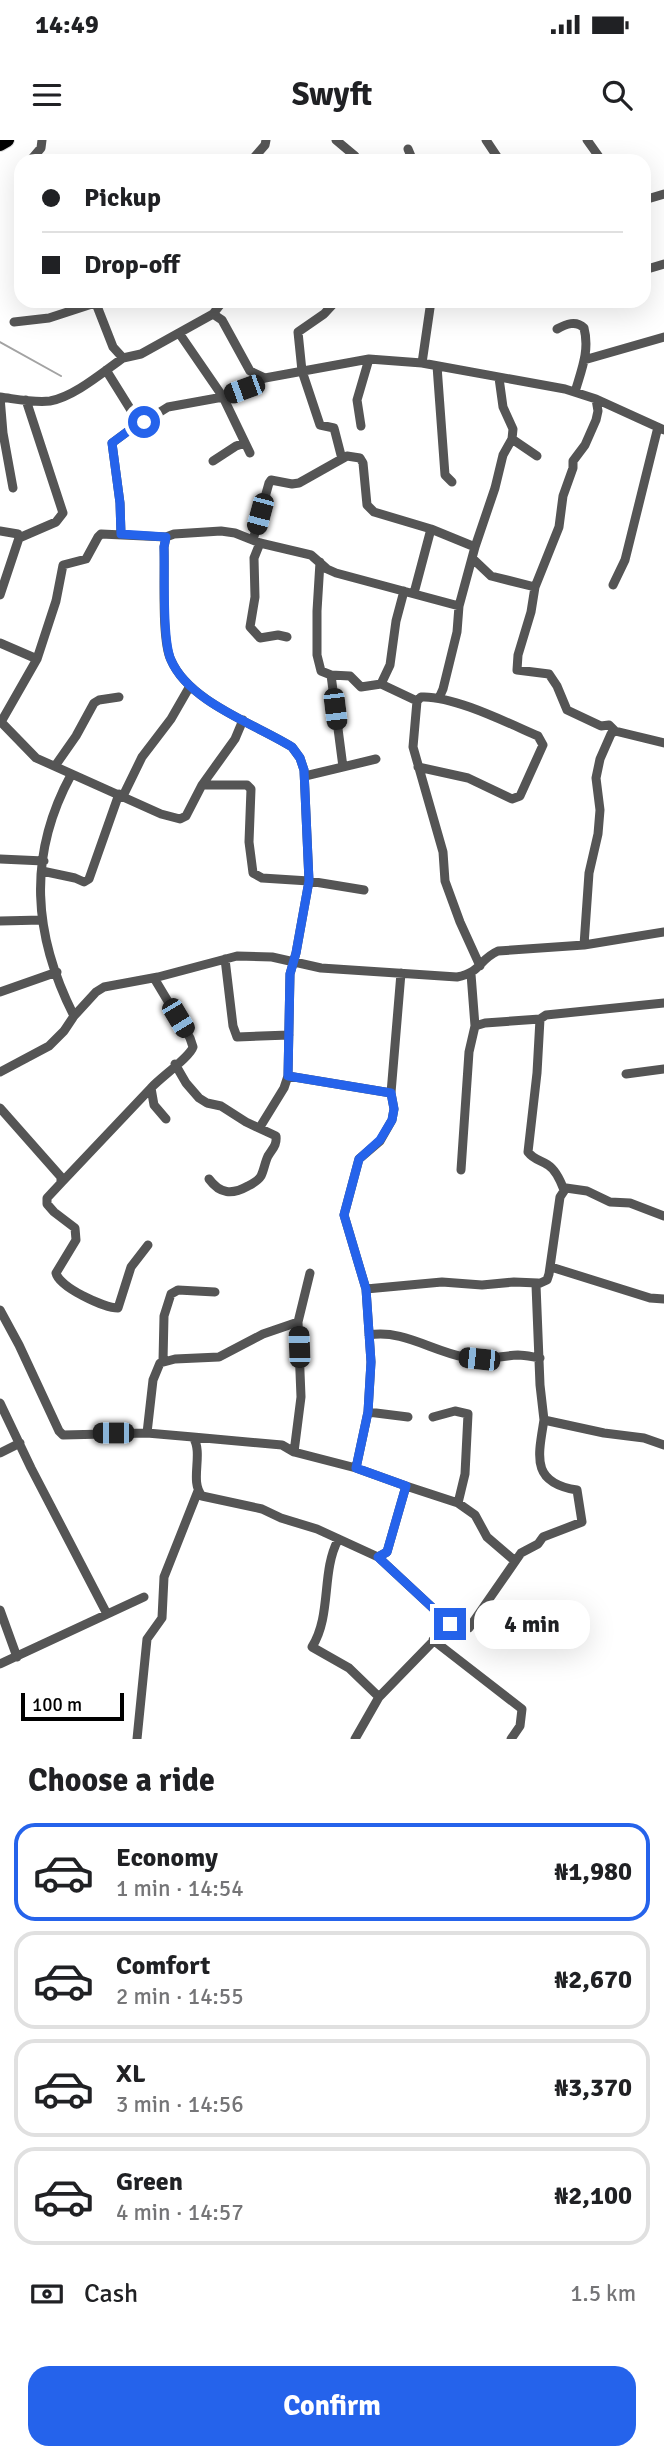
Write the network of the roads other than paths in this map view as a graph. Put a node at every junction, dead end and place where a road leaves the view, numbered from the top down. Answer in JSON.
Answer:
{"nodes":[{"id":1,"x":7,"y":140,"type":"edge"},
{"id":2,"x":336,"y":140,"type":"edge"},
{"id":3,"x":0,"y":144,"type":"edge"},
{"id":4,"x":408,"y":149,"type":"dead end"},
{"id":5,"x":353,"y":154,"type":"edge"},
{"id":6,"x":410,"y":154,"type":"edge"},
{"id":7,"x":78,"y":308,"type":"edge"},
{"id":8,"x":97,"y":308,"type":"edge"},
{"id":9,"x":218,"y":308,"type":"edge"},
{"id":10,"x":330,"y":308,"type":"edge"},
{"id":11,"x":430,"y":308,"type":"edge"},
{"id":12,"x":213,"y":314,"type":"junction"},
{"id":13,"x":14,"y":322,"type":"dead end"},
{"id":14,"x":557,"y":328,"type":"dead end"},
{"id":15,"x":179,"y":333,"type":"junction"},
{"id":16,"x":664,"y":337,"type":"edge"},
{"id":17,"x":123,"y":358,"type":"junction"},
{"id":18,"x":369,"y":359,"type":"junction"},
{"id":19,"x":584,"y":360,"type":"junction"},
{"id":20,"x":422,"y":363,"type":"junction"},
{"id":21,"x":437,"y":366,"type":"junction"},
{"id":22,"x":106,"y":370,"type":"junction"},
{"id":23,"x":302,"y":371,"type":"junction"},
{"id":24,"x":265,"y":378,"type":"junction"},
{"id":25,"x":499,"y":378,"type":"junction"},
{"id":26,"x":575,"y":393,"type":"junction"},
{"id":27,"x":0,"y":397,"type":"edge"},
{"id":28,"x":223,"y":397,"type":"junction"},
{"id":29,"x":596,"y":399,"type":"junction"},
{"id":30,"x":26,"y":400,"type":"junction"},
{"id":31,"x":139,"y":423,"type":"junction"},
{"id":32,"x":361,"y":426,"type":"dead end"},
{"id":33,"x":661,"y":429,"type":"edge"},
{"id":34,"x":512,"y":439,"type":"junction"},
{"id":35,"x":245,"y":443,"type":"junction"},
{"id":36,"x":250,"y":453,"type":"dead end"},
{"id":37,"x":537,"y":456,"type":"dead end"},
{"id":38,"x":342,"y":459,"type":"junction"},
{"id":39,"x":213,"y":461,"type":"dead end"},
{"id":40,"x":452,"y":482,"type":"dead end"},
{"id":41,"x":13,"y":488,"type":"dead end"},
{"id":42,"x":431,"y":529,"type":"junction"},
{"id":43,"x":0,"y":531,"type":"edge"},
{"id":44,"x":121,"y":534,"type":"junction"},
{"id":45,"x":166,"y":537,"type":"junction"},
{"id":46,"x":19,"y":538,"type":"junction"},
{"id":47,"x":257,"y":542,"type":"junction"},
{"id":48,"x":475,"y":547,"type":"junction"},
{"id":49,"x":472,"y":558,"type":"junction"},
{"id":50,"x":320,"y":562,"type":"junction"},
{"id":51,"x":613,"y":585,"type":"dead end"},
{"id":52,"x":535,"y":587,"type":"junction"},
{"id":53,"x":409,"y":592,"type":"junction"},
{"id":54,"x":0,"y":595,"type":"edge"},
{"id":55,"x":459,"y":606,"type":"junction"},
{"id":56,"x":287,"y":637,"type":"dead end"},
{"id":57,"x":0,"y":643,"type":"edge"},
{"id":58,"x":37,"y":659,"type":"junction"},
{"id":59,"x":331,"y":675,"type":"junction"},
{"id":60,"x":381,"y":684,"type":"junction"},
{"id":61,"x":190,"y":686,"type":"junction"},
{"id":62,"x":119,"y":697,"type":"dead end"},
{"id":63,"x":439,"y":698,"type":"junction"},
{"id":64,"x":417,"y":701,"type":"junction"},
{"id":65,"x":243,"y":720,"type":"junction"},
{"id":66,"x":1,"y":721,"type":"edge"},
{"id":67,"x":615,"y":731,"type":"junction"},
{"id":68,"x":664,"y":743,"type":"edge"},
{"id":69,"x":376,"y":759,"type":"dead end"},
{"id":70,"x":55,"y":766,"type":"junction"},
{"id":71,"x":342,"y":767,"type":"junction"},
{"id":72,"x":418,"y":767,"type":"junction"},
{"id":73,"x":71,"y":775,"type":"junction"},
{"id":74,"x":305,"y":776,"type":"junction"},
{"id":75,"x":202,"y":785,"type":"junction"},
{"id":76,"x":121,"y":795,"type":"junction"},
{"id":77,"x":0,"y":859,"type":"edge"},
{"id":78,"x":43,"y":866,"type":"junction"},
{"id":79,"x":309,"y":881,"type":"junction"},
{"id":80,"x":364,"y":890,"type":"dead end"},
{"id":81,"x":42,"y":920,"type":"junction"},
{"id":82,"x":0,"y":921,"type":"edge"},
{"id":83,"x":664,"y":932,"type":"edge"},
{"id":84,"x":584,"y":946,"type":"junction"},
{"id":85,"x":225,"y":959,"type":"junction"},
{"id":86,"x":293,"y":962,"type":"junction"},
{"id":87,"x":480,"y":966,"type":"junction"},
{"id":88,"x":57,"y":972,"type":"junction"},
{"id":89,"x":401,"y":973,"type":"junction"},
{"id":90,"x":471,"y":974,"type":"junction"},
{"id":91,"x":153,"y":978,"type":"junction"},
{"id":92,"x":0,"y":992,"type":"edge"},
{"id":93,"x":664,"y":1003,"type":"edge"},
{"id":94,"x":74,"y":1016,"type":"junction"},
{"id":95,"x":540,"y":1018,"type":"junction"},
{"id":96,"x":475,"y":1027,"type":"junction"},
{"id":97,"x":289,"y":1035,"type":"junction"},
{"id":98,"x":176,"y":1064,"type":"junction"},
{"id":99,"x":664,"y":1069,"type":"edge"},
{"id":100,"x":0,"y":1072,"type":"edge"},
{"id":101,"x":626,"y":1074,"type":"dead end"},
{"id":102,"x":288,"y":1076,"type":"junction"},
{"id":103,"x":151,"y":1088,"type":"junction"},
{"id":104,"x":391,"y":1093,"type":"junction"},
{"id":105,"x":0,"y":1108,"type":"edge"},
{"id":106,"x":166,"y":1119,"type":"dead end"},
{"id":107,"x":260,"y":1127,"type":"junction"},
{"id":108,"x":461,"y":1170,"type":"dead end"},
{"id":109,"x":209,"y":1179,"type":"dead end"},
{"id":110,"x":61,"y":1183,"type":"junction"},
{"id":111,"x":564,"y":1190,"type":"junction"},
{"id":112,"x":664,"y":1216,"type":"edge"},
{"id":113,"x":149,"y":1245,"type":"dead end"},
{"id":114,"x":551,"y":1267,"type":"junction"},
{"id":115,"x":310,"y":1273,"type":"dead end"},
{"id":116,"x":538,"y":1283,"type":"junction"},
{"id":117,"x":366,"y":1289,"type":"junction"},
{"id":118,"x":215,"y":1292,"type":"dead end"},
{"id":119,"x":664,"y":1299,"type":"edge"},
{"id":120,"x":0,"y":1310,"type":"edge"},
{"id":121,"x":298,"y":1322,"type":"junction"},
{"id":122,"x":369,"y":1335,"type":"junction"},
{"id":123,"x":540,"y":1358,"type":"junction"},
{"id":124,"x":163,"y":1361,"type":"junction"},
{"id":125,"x":0,"y":1403,"type":"edge"},
{"id":126,"x":368,"y":1412,"type":"junction"},
{"id":127,"x":433,"y":1416,"type":"dead end"},
{"id":128,"x":408,"y":1417,"type":"dead end"},
{"id":129,"x":544,"y":1420,"type":"junction"},
{"id":130,"x":147,"y":1433,"type":"junction"},
{"id":131,"x":193,"y":1437,"type":"junction"},
{"id":132,"x":20,"y":1443,"type":"junction"},
{"id":133,"x":664,"y":1445,"type":"edge"},
{"id":134,"x":0,"y":1452,"type":"edge"},
{"id":135,"x":294,"y":1452,"type":"junction"},
{"id":136,"x":356,"y":1468,"type":"junction"},
{"id":137,"x":406,"y":1486,"type":"junction"},
{"id":138,"x":198,"y":1491,"type":"junction"},
{"id":139,"x":458,"y":1503,"type":"junction"},
{"id":140,"x":338,"y":1540,"type":"junction"},
{"id":141,"x":378,"y":1557,"type":"junction"},
{"id":142,"x":515,"y":1561,"type":"junction"},
{"id":143,"x":144,"y":1597,"type":"dead end"},
{"id":144,"x":0,"y":1610,"type":"edge"},
{"id":145,"x":107,"y":1614,"type":"junction"},
{"id":146,"x":450,"y":1624,"type":"junction"},
{"id":147,"x":433,"y":1640,"type":"junction"},
{"id":148,"x":17,"y":1657,"type":"junction"},
{"id":149,"x":0,"y":1664,"type":"edge"},
{"id":150,"x":379,"y":1697,"type":"junction"},
{"id":151,"x":137,"y":1739,"type":"edge"},
{"id":152,"x":355,"y":1739,"type":"edge"},
{"id":153,"x":511,"y":1739,"type":"edge"}],
"edges":[{"from":1,"to":3,"type":"highway"},
{"from":2,"to":5,"type":"street"},
{"from":4,"to":6,"type":"street"},
{"from":7,"to":13,"type":"street"},
{"from":8,"to":17,"type":"street"},
{"from":9,"to":12,"type":"street"},
{"from":10,"to":23,"type":"street"},
{"from":11,"to":20,"type":"street"},
{"from":12,"to":15,"type":"street"},
{"from":12,"to":24,"type":"street"},
{"from":14,"to":19,"type":"street"},
{"from":15,"to":17,"type":"street"},
{"from":15,"to":28,"type":"street"},
{"from":16,"to":19,"type":"street"},
{"from":17,"to":22,"type":"street"},
{"from":18,"to":20,"type":"street"},
{"from":18,"to":23,"type":"street"},
{"from":18,"to":32,"type":"street"},
{"from":19,"to":26,"type":"street"},
{"from":20,"to":21,"type":"street"},
{"from":21,"to":25,"type":"street"},
{"from":21,"to":40,"type":"street"},
{"from":22,"to":30,"type":"street"},
{"from":22,"to":31,"type":"street"},
{"from":23,"to":24,"type":"street"},
{"from":23,"to":38,"type":"street"},
{"from":24,"to":28,"type":"street"},
{"from":25,"to":26,"type":"street"},
{"from":25,"to":34,"type":"street"},
{"from":26,"to":29,"type":"street"},
{"from":27,"to":30,"type":"street"},
{"from":27,"to":41,"type":"street"},
{"from":28,"to":31,"type":"street"},
{"from":28,"to":35,"type":"street"},
{"from":29,"to":33,"type":"street"},
{"from":29,"to":52,"type":"street"},
{"from":30,"to":46,"type":"street"},
{"from":31,"to":44,"type":"street"},
{"from":33,"to":51,"type":"street"},
{"from":34,"to":37,"type":"street"},
{"from":34,"to":48,"type":"street"},
{"from":35,"to":36,"type":"street"},
{"from":35,"to":39,"type":"street"},
{"from":38,"to":42,"type":"street"},
{"from":38,"to":47,"type":"street"},
{"from":42,"to":48,"type":"street"},
{"from":42,"to":53,"type":"street"},
{"from":43,"to":46,"type":"street"},
{"from":44,"to":45,"type":"street"},
{"from":44,"to":58,"type":"street"},
{"from":45,"to":47,"type":"street"},
{"from":45,"to":61,"type":"street"},
{"from":46,"to":54,"type":"street"},
{"from":47,"to":50,"type":"street"},
{"from":47,"to":56,"type":"street"},
{"from":48,"to":49,"type":"street"},
{"from":49,"to":52,"type":"street"},
{"from":49,"to":55,"type":"street"},
{"from":50,"to":53,"type":"street"},
{"from":50,"to":59,"type":"street"},
{"from":52,"to":67,"type":"street"},
{"from":53,"to":55,"type":"street"},
{"from":53,"to":60,"type":"street"},
{"from":55,"to":63,"type":"street"},
{"from":57,"to":58,"type":"street"},
{"from":58,"to":66,"type":"street"},
{"from":59,"to":60,"type":"street"},
{"from":59,"to":71,"type":"street"},
{"from":60,"to":64,"type":"street"},
{"from":61,"to":65,"type":"street"},
{"from":61,"to":76,"type":"street"},
{"from":62,"to":70,"type":"street"},
{"from":63,"to":64,"type":"street"},
{"from":63,"to":72,"type":"street"},
{"from":64,"to":72,"type":"street"},
{"from":65,"to":74,"type":"street"},
{"from":65,"to":75,"type":"street"},
{"from":66,"to":70,"type":"street"},
{"from":67,"to":68,"type":"street"},
{"from":67,"to":84,"type":"street"},
{"from":69,"to":71,"type":"street"},
{"from":70,"to":73,"type":"street"},
{"from":71,"to":74,"type":"street"},
{"from":72,"to":87,"type":"street"},
{"from":73,"to":76,"type":"street"},
{"from":73,"to":78,"type":"street"},
{"from":74,"to":79,"type":"street"},
{"from":75,"to":76,"type":"street"},
{"from":75,"to":79,"type":"street"},
{"from":76,"to":78,"type":"street"},
{"from":77,"to":78,"type":"street"},
{"from":78,"to":81,"type":"street"},
{"from":79,"to":80,"type":"street"},
{"from":79,"to":86,"type":"street"},
{"from":81,"to":82,"type":"street"},
{"from":81,"to":88,"type":"street"},
{"from":83,"to":84,"type":"street"},
{"from":84,"to":87,"type":"street"},
{"from":85,"to":86,"type":"street"},
{"from":85,"to":91,"type":"street"},
{"from":85,"to":97,"type":"street"},
{"from":86,"to":89,"type":"street"},
{"from":86,"to":97,"type":"street"},
{"from":87,"to":90,"type":"street"},
{"from":88,"to":92,"type":"street"},
{"from":88,"to":94,"type":"street"},
{"from":89,"to":90,"type":"street"},
{"from":89,"to":104,"type":"street"},
{"from":90,"to":96,"type":"street"},
{"from":91,"to":94,"type":"street"},
{"from":91,"to":98,"type":"street"},
{"from":93,"to":95,"type":"street"},
{"from":94,"to":100,"type":"street"},
{"from":95,"to":96,"type":"street"},
{"from":95,"to":111,"type":"street"},
{"from":96,"to":108,"type":"street"},
{"from":97,"to":102,"type":"street"},
{"from":98,"to":103,"type":"street"},
{"from":98,"to":107,"type":"street"},
{"from":99,"to":101,"type":"street"},
{"from":102,"to":104,"type":"street"},
{"from":102,"to":107,"type":"street"},
{"from":103,"to":106,"type":"street"},
{"from":103,"to":110,"type":"street"},
{"from":104,"to":117,"type":"street"},
{"from":105,"to":110,"type":"street"},
{"from":107,"to":109,"type":"street"},
{"from":110,"to":113,"type":"street"},
{"from":111,"to":112,"type":"street"},
{"from":111,"to":114,"type":"street"},
{"from":114,"to":116,"type":"street"},
{"from":114,"to":119,"type":"street"},
{"from":115,"to":121,"type":"street"},
{"from":116,"to":117,"type":"street"},
{"from":116,"to":123,"type":"street"},
{"from":117,"to":122,"type":"street"},
{"from":118,"to":124,"type":"street"},
{"from":120,"to":130,"type":"street"},
{"from":121,"to":124,"type":"street"},
{"from":121,"to":135,"type":"street"},
{"from":122,"to":123,"type":"street"},
{"from":122,"to":126,"type":"street"},
{"from":123,"to":129,"type":"street"},
{"from":124,"to":130,"type":"street"},
{"from":125,"to":132,"type":"street"},
{"from":126,"to":128,"type":"street"},
{"from":126,"to":136,"type":"street"},
{"from":127,"to":139,"type":"street"},
{"from":129,"to":133,"type":"street"},
{"from":129,"to":142,"type":"street"},
{"from":130,"to":131,"type":"street"},
{"from":131,"to":135,"type":"street"},
{"from":131,"to":138,"type":"street"},
{"from":132,"to":134,"type":"street"},
{"from":132,"to":145,"type":"street"},
{"from":135,"to":136,"type":"street"},
{"from":136,"to":137,"type":"street"},
{"from":137,"to":139,"type":"street"},
{"from":137,"to":141,"type":"street"},
{"from":138,"to":140,"type":"street"},
{"from":138,"to":151,"type":"street"},
{"from":139,"to":142,"type":"street"},
{"from":140,"to":141,"type":"street"},
{"from":140,"to":150,"type":"street"},
{"from":141,"to":146,"type":"street"},
{"from":142,"to":146,"type":"street"},
{"from":143,"to":145,"type":"street"},
{"from":144,"to":148,"type":"street"},
{"from":145,"to":148,"type":"street"},
{"from":146,"to":147,"type":"street"},
{"from":147,"to":150,"type":"street"},
{"from":147,"to":153,"type":"street"},
{"from":148,"to":149,"type":"street"},
{"from":150,"to":152,"type":"street"}]}
